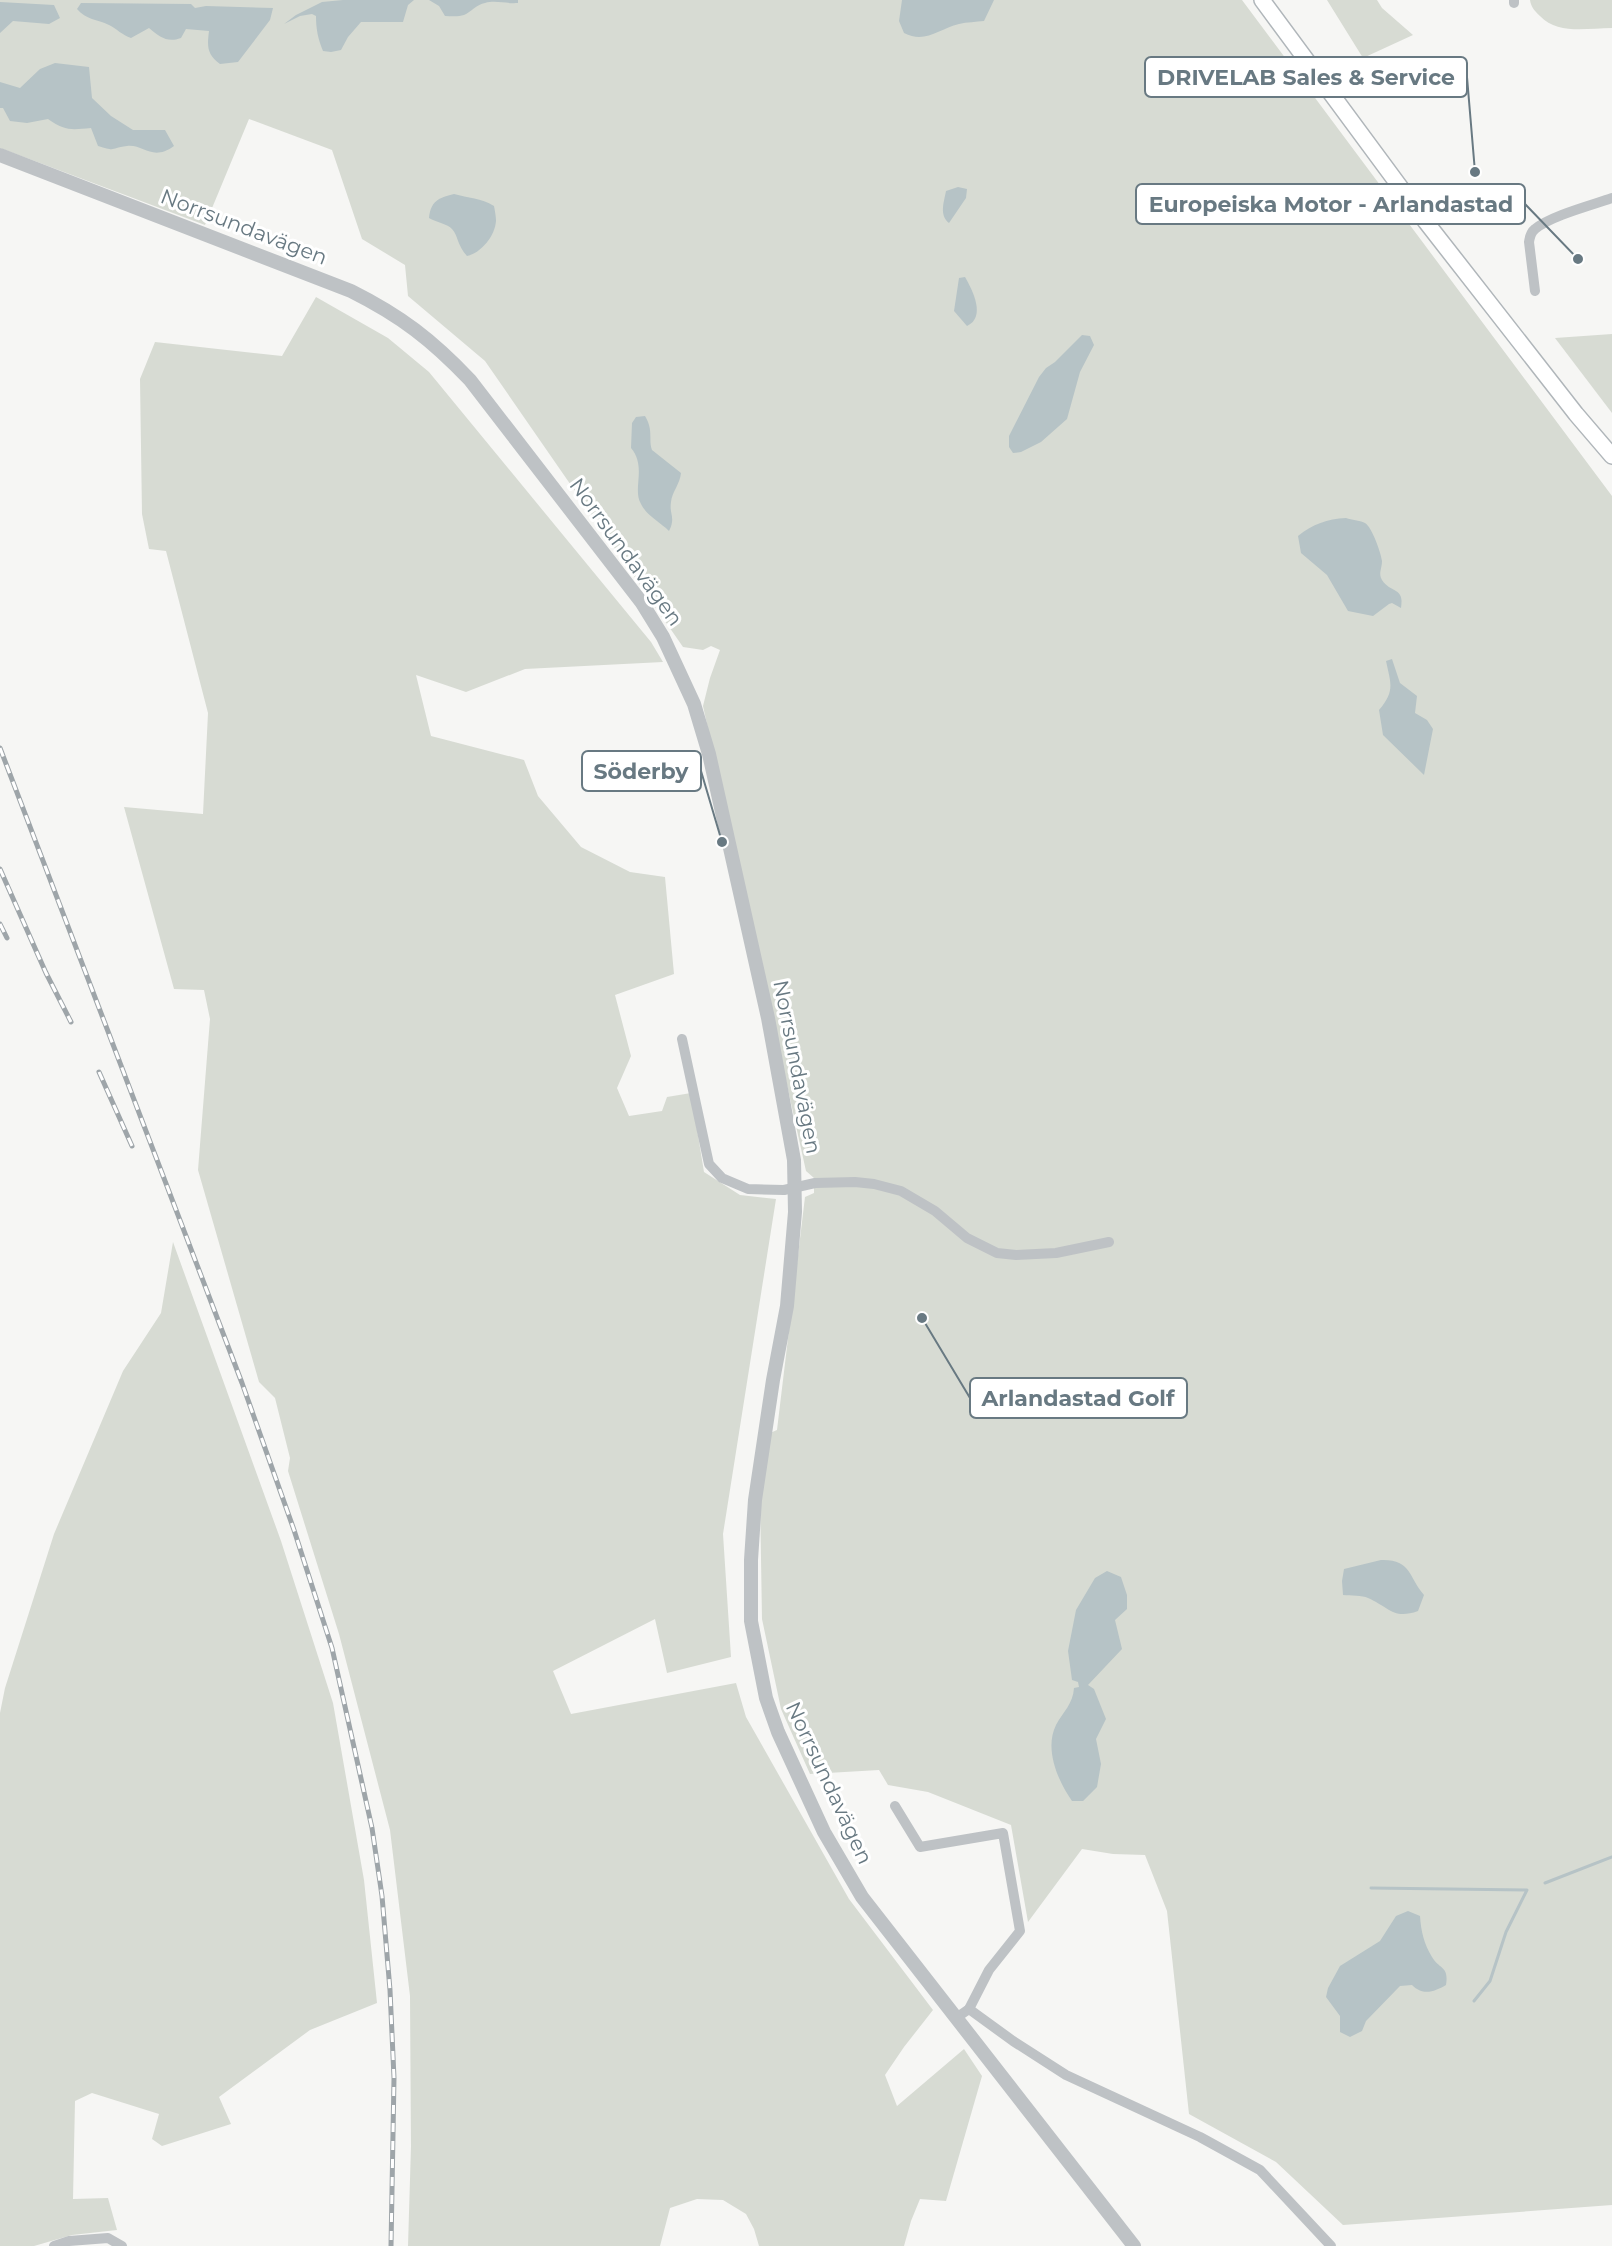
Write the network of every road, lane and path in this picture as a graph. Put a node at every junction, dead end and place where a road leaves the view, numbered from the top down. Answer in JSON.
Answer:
{"nodes":[{"id":1,"x":1262,"y":0,"type":"edge"},
{"id":2,"x":0,"y":155,"type":"edge"},
{"id":3,"x":1612,"y":198,"type":"edge"},
{"id":4,"x":1535,"y":291,"type":"dead end"},
{"id":5,"x":1506,"y":322,"type":"junction"},
{"id":6,"x":1612,"y":441,"type":"edge"},
{"id":7,"x":1612,"y":456,"type":"edge"},
{"id":8,"x":682,"y":1039,"type":"dead end"},
{"id":9,"x":796,"y":1187,"type":"junction"},
{"id":10,"x":1109,"y":1242,"type":"dead end"},
{"id":11,"x":896,"y":1806,"type":"dead end"},
{"id":12,"x":969,"y":2008,"type":"junction"},
{"id":13,"x":956,"y":2018,"type":"junction"},
{"id":14,"x":54,"y":2246,"type":"edge"},
{"id":15,"x":122,"y":2246,"type":"edge"},
{"id":16,"x":1134,"y":2246,"type":"edge"},
{"id":17,"x":1331,"y":2246,"type":"edge"}],
"edges":[{"from":1,"to":5,"type":"main road"},
{"from":2,"to":9,"type":"street","name":"Norrsundavägen"},
{"from":3,"to":4,"type":"street"},
{"from":5,"to":6,"type":"main road"},
{"from":5,"to":7,"type":"main road"},
{"from":8,"to":9,"type":"street"},
{"from":9,"to":10,"type":"street"},
{"from":9,"to":13,"type":"street","name":"Norrsundavägen"},
{"from":11,"to":12,"type":"street"},
{"from":12,"to":13,"type":"street"},
{"from":12,"to":17,"type":"street"},
{"from":13,"to":16,"type":"street","name":"Norrsundavägen"},
{"from":14,"to":15,"type":"street"}]}
